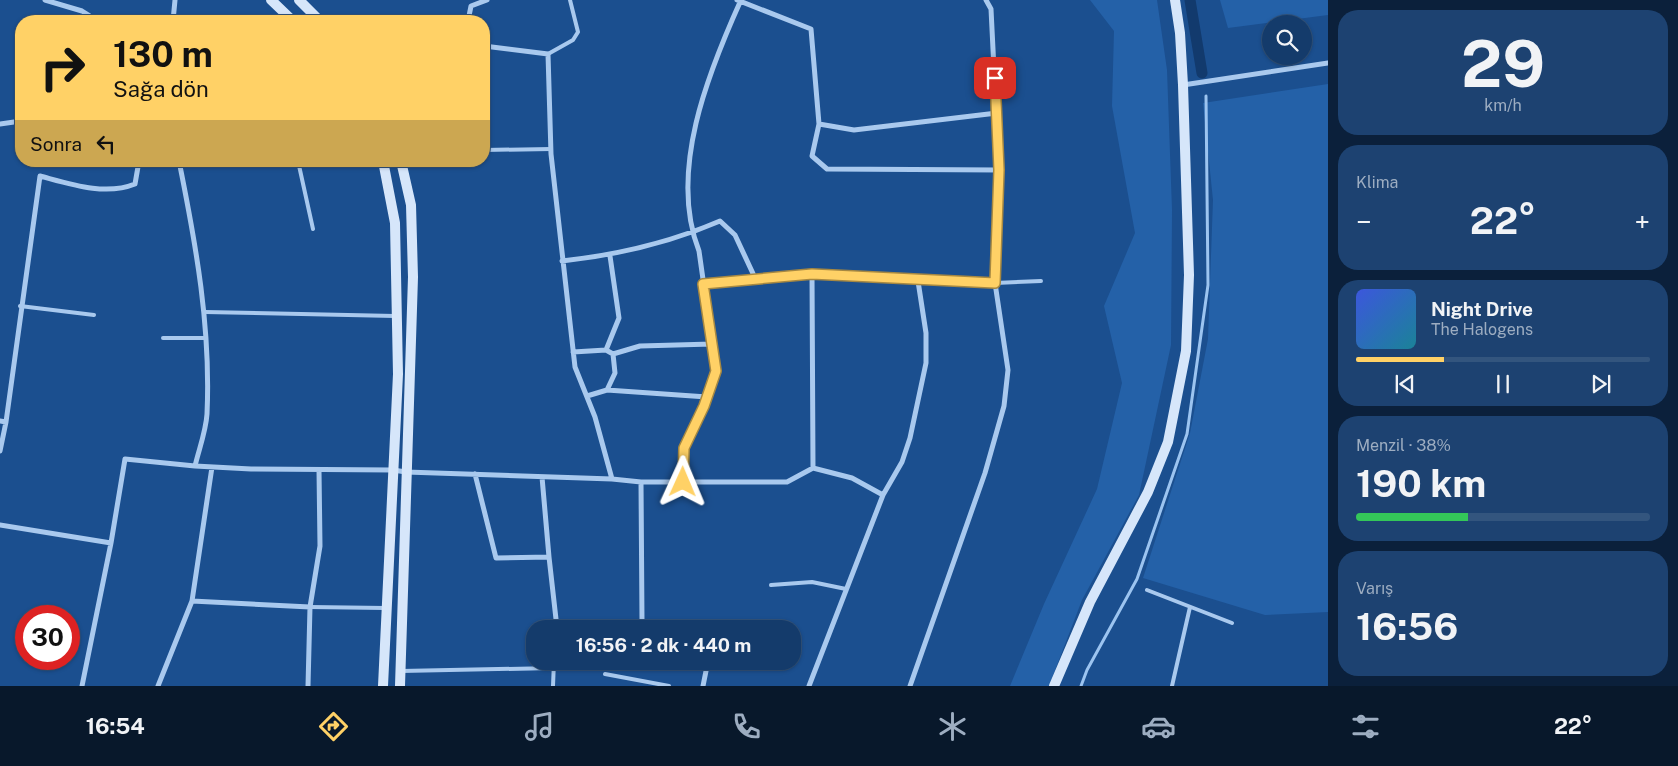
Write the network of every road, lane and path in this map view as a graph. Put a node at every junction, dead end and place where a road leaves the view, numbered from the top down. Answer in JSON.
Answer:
{"nodes":[{"id":1,"x":45,"y":0,"type":"edge"},
{"id":2,"x":175,"y":0,"type":"edge"},
{"id":3,"x":272,"y":0,"type":"edge"},
{"id":4,"x":299,"y":0,"type":"edge"},
{"id":5,"x":467,"y":0,"type":"edge"},
{"id":6,"x":488,"y":0,"type":"edge"},
{"id":7,"x":570,"y":0,"type":"edge"},
{"id":8,"x":986,"y":0,"type":"edge"},
{"id":9,"x":1175,"y":0,"type":"edge"},
{"id":10,"x":740,"y":1,"type":"edge"},
{"id":11,"x":471,"y":6,"type":"junction"},
{"id":12,"x":88,"y":15,"type":"edge"},
{"id":13,"x":174,"y":15,"type":"edge"},
{"id":14,"x":287,"y":15,"type":"edge"},
{"id":15,"x":314,"y":15,"type":"edge"},
{"id":16,"x":469,"y":15,"type":"edge"},
{"id":17,"x":490,"y":47,"type":"edge"},
{"id":18,"x":548,"y":54,"type":"junction"},
{"id":19,"x":1328,"y":63,"type":"edge"},
{"id":20,"x":1183,"y":86,"type":"junction"},
{"id":21,"x":997,"y":112,"type":"junction"},
{"id":22,"x":15,"y":122,"type":"edge"},
{"id":23,"x":0,"y":124,"type":"edge"},
{"id":24,"x":819,"y":124,"type":"junction"},
{"id":25,"x":550,"y":149,"type":"junction"},
{"id":26,"x":490,"y":150,"type":"edge"},
{"id":27,"x":138,"y":167,"type":"edge"},
{"id":28,"x":180,"y":167,"type":"edge"},
{"id":29,"x":299,"y":167,"type":"edge"},
{"id":30,"x":384,"y":167,"type":"edge"},
{"id":31,"x":403,"y":167,"type":"edge"},
{"id":32,"x":999,"y":170,"type":"junction"},
{"id":33,"x":313,"y":229,"type":"dead end"},
{"id":34,"x":692,"y":233,"type":"junction"},
{"id":35,"x":610,"y":256,"type":"junction"},
{"id":36,"x":562,"y":261,"type":"junction"},
{"id":37,"x":812,"y":274,"type":"junction"},
{"id":38,"x":756,"y":280,"type":"junction"},
{"id":39,"x":918,"y":281,"type":"junction"},
{"id":40,"x":1041,"y":281,"type":"dead end"},
{"id":41,"x":995,"y":283,"type":"junction"},
{"id":42,"x":703,"y":284,"type":"junction"},
{"id":43,"x":20,"y":306,"type":"junction"},
{"id":44,"x":205,"y":312,"type":"junction"},
{"id":45,"x":94,"y":315,"type":"dead end"},
{"id":46,"x":397,"y":316,"type":"junction"},
{"id":47,"x":163,"y":338,"type":"dead end"},
{"id":48,"x":206,"y":338,"type":"junction"},
{"id":49,"x":712,"y":344,"type":"junction"},
{"id":50,"x":606,"y":350,"type":"junction"},
{"id":51,"x":573,"y":352,"type":"junction"},
{"id":52,"x":613,"y":354,"type":"junction"},
{"id":53,"x":607,"y":390,"type":"junction"},
{"id":54,"x":587,"y":396,"type":"junction"},
{"id":55,"x":707,"y":397,"type":"junction"},
{"id":56,"x":3,"y":421,"type":"edge"},
{"id":57,"x":0,"y":451,"type":"edge"},
{"id":58,"x":195,"y":466,"type":"junction"},
{"id":59,"x":212,"y":467,"type":"junction"},
{"id":60,"x":813,"y":468,"type":"junction"},
{"id":61,"x":319,"y":470,"type":"junction"},
{"id":62,"x":393,"y":470,"type":"junction"},
{"id":63,"x":406,"y":472,"type":"junction"},
{"id":64,"x":476,"y":474,"type":"junction"},
{"id":65,"x":542,"y":477,"type":"junction"},
{"id":66,"x":612,"y":479,"type":"junction"},
{"id":67,"x":641,"y":482,"type":"junction"},
{"id":68,"x":683,"y":482,"type":"junction"},
{"id":69,"x":883,"y":495,"type":"junction"},
{"id":70,"x":0,"y":525,"type":"edge"},
{"id":71,"x":111,"y":542,"type":"junction"},
{"id":72,"x":549,"y":557,"type":"junction"},
{"id":73,"x":771,"y":585,"type":"dead end"},
{"id":74,"x":846,"y":589,"type":"junction"},
{"id":75,"x":1147,"y":590,"type":"dead end"},
{"id":76,"x":192,"y":601,"type":"junction"},
{"id":77,"x":1190,"y":606,"type":"junction"},
{"id":78,"x":310,"y":607,"type":"junction"},
{"id":79,"x":386,"y":608,"type":"junction"},
{"id":80,"x":555,"y":620,"type":"edge"},
{"id":81,"x":642,"y":620,"type":"dead end"},
{"id":82,"x":1232,"y":622,"type":"dead end"},
{"id":83,"x":526,"y":669,"type":"edge"},
{"id":84,"x":554,"y":670,"type":"edge"},
{"id":85,"x":706,"y":670,"type":"edge"},
{"id":86,"x":401,"y":671,"type":"junction"},
{"id":87,"x":605,"y":674,"type":"dead end"},
{"id":88,"x":82,"y":686,"type":"edge"},
{"id":89,"x":158,"y":686,"type":"edge"},
{"id":90,"x":308,"y":686,"type":"edge"},
{"id":91,"x":384,"y":686,"type":"edge"},
{"id":92,"x":400,"y":686,"type":"edge"},
{"id":93,"x":553,"y":686,"type":"edge"},
{"id":94,"x":670,"y":686,"type":"edge"},
{"id":95,"x":703,"y":686,"type":"edge"},
{"id":96,"x":809,"y":686,"type":"edge"},
{"id":97,"x":910,"y":686,"type":"edge"},
{"id":98,"x":1054,"y":686,"type":"edge"},
{"id":99,"x":1172,"y":686,"type":"edge"}],
"edges":[{"from":1,"to":12,"type":"street"},
{"from":2,"to":13,"type":"street"},
{"from":3,"to":14,"type":"street"},
{"from":4,"to":15,"type":"street"},
{"from":5,"to":11,"type":"street"},
{"from":6,"to":11,"type":"street"},
{"from":7,"to":18,"type":"lane"},
{"from":8,"to":21,"type":"street"},
{"from":9,"to":20,"type":"street"},
{"from":10,"to":24,"type":"street"},
{"from":10,"to":34,"type":"street"},
{"from":11,"to":16,"type":"street"},
{"from":17,"to":18,"type":"street"},
{"from":18,"to":25,"type":"street"},
{"from":19,"to":20,"type":"street"},
{"from":20,"to":98,"type":"street"},
{"from":21,"to":24,"type":"street"},
{"from":21,"to":32,"type":"street"},
{"from":22,"to":23,"type":"street"},
{"from":24,"to":32,"type":"street"},
{"from":25,"to":26,"type":"lane"},
{"from":25,"to":36,"type":"street"},
{"from":27,"to":43,"type":"street"},
{"from":28,"to":44,"type":"street"},
{"from":29,"to":33,"type":"lane"},
{"from":30,"to":46,"type":"street"},
{"from":31,"to":63,"type":"street"},
{"from":32,"to":41,"type":"street"},
{"from":34,"to":35,"type":"street"},
{"from":34,"to":38,"type":"street"},
{"from":34,"to":42,"type":"street"},
{"from":35,"to":36,"type":"street"},
{"from":35,"to":50,"type":"street"},
{"from":36,"to":51,"type":"street"},
{"from":37,"to":38,"type":"street"},
{"from":37,"to":39,"type":"street"},
{"from":37,"to":60,"type":"street"},
{"from":38,"to":42,"type":"street"},
{"from":39,"to":41,"type":"street"},
{"from":39,"to":69,"type":"street"},
{"from":40,"to":41,"type":"lane"},
{"from":41,"to":97,"type":"street"},
{"from":42,"to":49,"type":"street"},
{"from":43,"to":45,"type":"lane"},
{"from":43,"to":56,"type":"street"},
{"from":44,"to":46,"type":"lane"},
{"from":44,"to":48,"type":"street"},
{"from":46,"to":62,"type":"street"},
{"from":47,"to":48,"type":"lane"},
{"from":48,"to":58,"type":"street"},
{"from":49,"to":52,"type":"street"},
{"from":49,"to":55,"type":"street"},
{"from":50,"to":51,"type":"street"},
{"from":50,"to":52,"type":"street"},
{"from":51,"to":54,"type":"street"},
{"from":52,"to":53,"type":"street"},
{"from":53,"to":54,"type":"street"},
{"from":53,"to":55,"type":"street"},
{"from":54,"to":66,"type":"street"},
{"from":55,"to":68,"type":"street"},
{"from":56,"to":57,"type":"street"},
{"from":58,"to":59,"type":"street"},
{"from":58,"to":71,"type":"street"},
{"from":59,"to":61,"type":"street"},
{"from":59,"to":76,"type":"street"},
{"from":60,"to":68,"type":"street"},
{"from":60,"to":69,"type":"street"},
{"from":61,"to":62,"type":"street"},
{"from":61,"to":78,"type":"street"},
{"from":62,"to":63,"type":"street"},
{"from":62,"to":79,"type":"street"},
{"from":63,"to":64,"type":"street"},
{"from":63,"to":86,"type":"street"},
{"from":64,"to":65,"type":"street"},
{"from":64,"to":72,"type":"street"},
{"from":65,"to":66,"type":"street"},
{"from":65,"to":72,"type":"street"},
{"from":66,"to":67,"type":"street"},
{"from":67,"to":68,"type":"street"},
{"from":67,"to":81,"type":"street"},
{"from":69,"to":74,"type":"street"},
{"from":70,"to":71,"type":"street"},
{"from":71,"to":88,"type":"street"},
{"from":72,"to":80,"type":"street"},
{"from":73,"to":74,"type":"lane"},
{"from":74,"to":96,"type":"street"},
{"from":75,"to":77,"type":"lane"},
{"from":76,"to":78,"type":"street"},
{"from":76,"to":89,"type":"street"},
{"from":77,"to":82,"type":"lane"},
{"from":77,"to":99,"type":"lane"},
{"from":78,"to":79,"type":"lane"},
{"from":78,"to":90,"type":"street"},
{"from":79,"to":91,"type":"street"},
{"from":83,"to":86,"type":"lane"},
{"from":84,"to":93,"type":"lane"},
{"from":85,"to":95,"type":"street"},
{"from":86,"to":92,"type":"street"},
{"from":87,"to":94,"type":"lane"}]}
